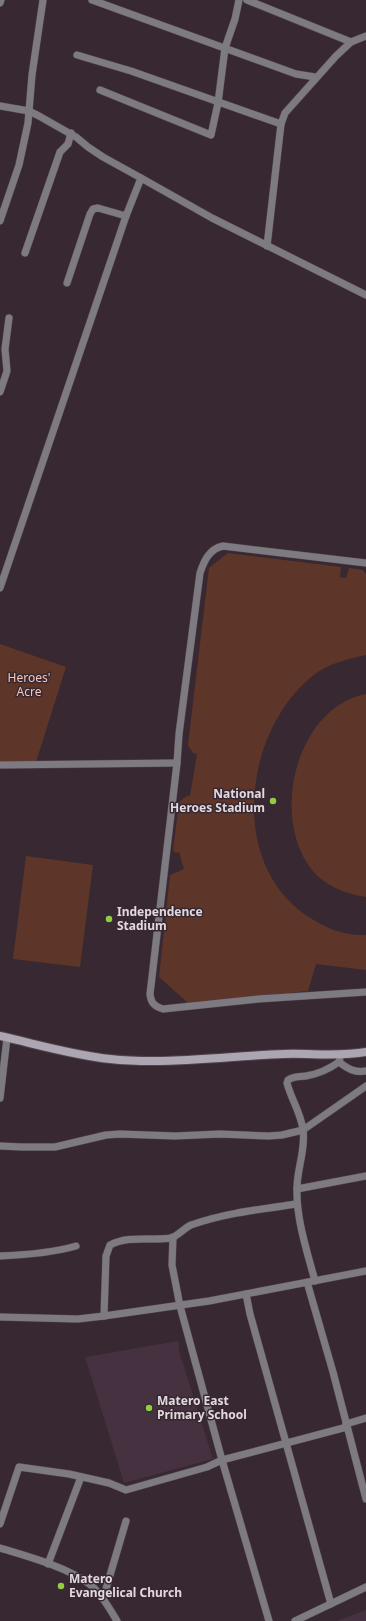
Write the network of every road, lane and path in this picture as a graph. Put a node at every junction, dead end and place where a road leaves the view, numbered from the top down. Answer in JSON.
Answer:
{"nodes":[{"id":1,"x":42,"y":0,"type":"edge"},
{"id":2,"x":92,"y":0,"type":"edge"},
{"id":3,"x":239,"y":0,"type":"edge"},
{"id":4,"x":247,"y":0,"type":"edge"},
{"id":5,"x":366,"y":36,"type":"edge"},
{"id":6,"x":351,"y":42,"type":"junction"},
{"id":7,"x":225,"y":48,"type":"junction"},
{"id":8,"x":76,"y":55,"type":"dead end"},
{"id":9,"x":315,"y":77,"type":"junction"},
{"id":10,"x":100,"y":90,"type":"dead end"},
{"id":11,"x":218,"y":103,"type":"junction"},
{"id":12,"x":0,"y":106,"type":"edge"},
{"id":13,"x":29,"y":111,"type":"junction"},
{"id":14,"x":281,"y":124,"type":"junction"},
{"id":15,"x":71,"y":133,"type":"junction"},
{"id":16,"x":141,"y":178,"type":"junction"},
{"id":17,"x":126,"y":216,"type":"junction"},
{"id":18,"x":0,"y":221,"type":"edge"},
{"id":19,"x":267,"y":246,"type":"junction"},
{"id":20,"x":25,"y":253,"type":"dead end"},
{"id":21,"x":67,"y":283,"type":"dead end"},
{"id":22,"x":366,"y":295,"type":"edge"},
{"id":23,"x":9,"y":318,"type":"dead end"},
{"id":24,"x":0,"y":392,"type":"edge"},
{"id":25,"x":366,"y":562,"type":"edge"},
{"id":26,"x":0,"y":588,"type":"edge"},
{"id":27,"x":177,"y":763,"type":"junction"},
{"id":28,"x":0,"y":766,"type":"edge"},
{"id":29,"x":366,"y":992,"type":"edge"},
{"id":30,"x":4,"y":1037,"type":"edge"},
{"id":31,"x":366,"y":1052,"type":"edge"},
{"id":32,"x":340,"y":1058,"type":"junction"},
{"id":33,"x":366,"y":1070,"type":"edge"},
{"id":34,"x":366,"y":1086,"type":"edge"},
{"id":35,"x":0,"y":1098,"type":"edge"},
{"id":36,"x":303,"y":1130,"type":"junction"},
{"id":37,"x":0,"y":1146,"type":"edge"},
{"id":38,"x":366,"y":1176,"type":"edge"},
{"id":39,"x":297,"y":1189,"type":"junction"},
{"id":40,"x":297,"y":1204,"type":"junction"},
{"id":41,"x":173,"y":1237,"type":"junction"},
{"id":42,"x":76,"y":1246,"type":"dead end"},
{"id":43,"x":0,"y":1256,"type":"edge"},
{"id":44,"x":366,"y":1271,"type":"edge"},
{"id":45,"x":315,"y":1281,"type":"junction"},
{"id":46,"x":307,"y":1282,"type":"junction"},
{"id":47,"x":246,"y":1294,"type":"junction"},
{"id":48,"x":180,"y":1306,"type":"junction"},
{"id":49,"x":104,"y":1316,"type":"junction"},
{"id":50,"x":0,"y":1319,"type":"edge"},
{"id":51,"x":366,"y":1418,"type":"edge"},
{"id":52,"x":346,"y":1426,"type":"junction"},
{"id":53,"x":287,"y":1442,"type":"junction"},
{"id":54,"x":222,"y":1460,"type":"junction"},
{"id":55,"x":81,"y":1477,"type":"junction"},
{"id":56,"x":366,"y":1499,"type":"edge"},
{"id":57,"x":126,"y":1522,"type":"dead end"},
{"id":58,"x":0,"y":1524,"type":"edge"},
{"id":59,"x":0,"y":1548,"type":"edge"},
{"id":60,"x":48,"y":1564,"type":"junction"},
{"id":61,"x":366,"y":1587,"type":"edge"},
{"id":62,"x":103,"y":1599,"type":"junction"},
{"id":63,"x":331,"y":1604,"type":"junction"},
{"id":64,"x":117,"y":1621,"type":"edge"},
{"id":65,"x":269,"y":1621,"type":"edge"},
{"id":66,"x":295,"y":1621,"type":"edge"}],
"edges":[{"from":1,"to":13,"type":"street"},
{"from":2,"to":7,"type":"street"},
{"from":3,"to":7,"type":"street"},
{"from":4,"to":6,"type":"street"},
{"from":5,"to":6,"type":"street"},
{"from":6,"to":9,"type":"street"},
{"from":7,"to":9,"type":"street"},
{"from":7,"to":11,"type":"street"},
{"from":8,"to":11,"type":"street"},
{"from":9,"to":14,"type":"street"},
{"from":10,"to":11,"type":"street"},
{"from":11,"to":14,"type":"street"},
{"from":12,"to":13,"type":"street"},
{"from":13,"to":15,"type":"street"},
{"from":13,"to":18,"type":"street"},
{"from":14,"to":19,"type":"street"},
{"from":15,"to":16,"type":"street"},
{"from":15,"to":20,"type":"street"},
{"from":16,"to":17,"type":"street"},
{"from":16,"to":19,"type":"street"},
{"from":17,"to":21,"type":"street"},
{"from":17,"to":26,"type":"street"},
{"from":19,"to":22,"type":"street"},
{"from":23,"to":24,"type":"street"},
{"from":25,"to":27,"type":"street"},
{"from":27,"to":28,"type":"street"},
{"from":27,"to":29,"type":"street"},
{"from":30,"to":32,"type":"street"},
{"from":30,"to":35,"type":"street"},
{"from":31,"to":32,"type":"street"},
{"from":32,"to":33,"type":"street"},
{"from":32,"to":36,"type":"street"},
{"from":34,"to":36,"type":"street"},
{"from":36,"to":37,"type":"street"},
{"from":36,"to":39,"type":"street"},
{"from":38,"to":39,"type":"street"},
{"from":39,"to":40,"type":"street"},
{"from":40,"to":41,"type":"street"},
{"from":40,"to":45,"type":"street"},
{"from":41,"to":48,"type":"street"},
{"from":41,"to":49,"type":"street"},
{"from":42,"to":43,"type":"street"},
{"from":44,"to":45,"type":"street"},
{"from":45,"to":46,"type":"street"},
{"from":46,"to":47,"type":"street"},
{"from":46,"to":52,"type":"street"},
{"from":47,"to":48,"type":"street"},
{"from":47,"to":53,"type":"street"},
{"from":48,"to":49,"type":"street"},
{"from":48,"to":54,"type":"street"},
{"from":49,"to":50,"type":"street"},
{"from":51,"to":52,"type":"street"},
{"from":52,"to":53,"type":"street"},
{"from":52,"to":56,"type":"street"},
{"from":53,"to":54,"type":"street"},
{"from":53,"to":63,"type":"street"},
{"from":54,"to":55,"type":"street"},
{"from":54,"to":65,"type":"street"},
{"from":55,"to":58,"type":"street"},
{"from":55,"to":60,"type":"street"},
{"from":57,"to":62,"type":"street"},
{"from":59,"to":60,"type":"street"},
{"from":60,"to":62,"type":"street"},
{"from":61,"to":63,"type":"street"},
{"from":62,"to":64,"type":"street"},
{"from":63,"to":66,"type":"street"}]}
